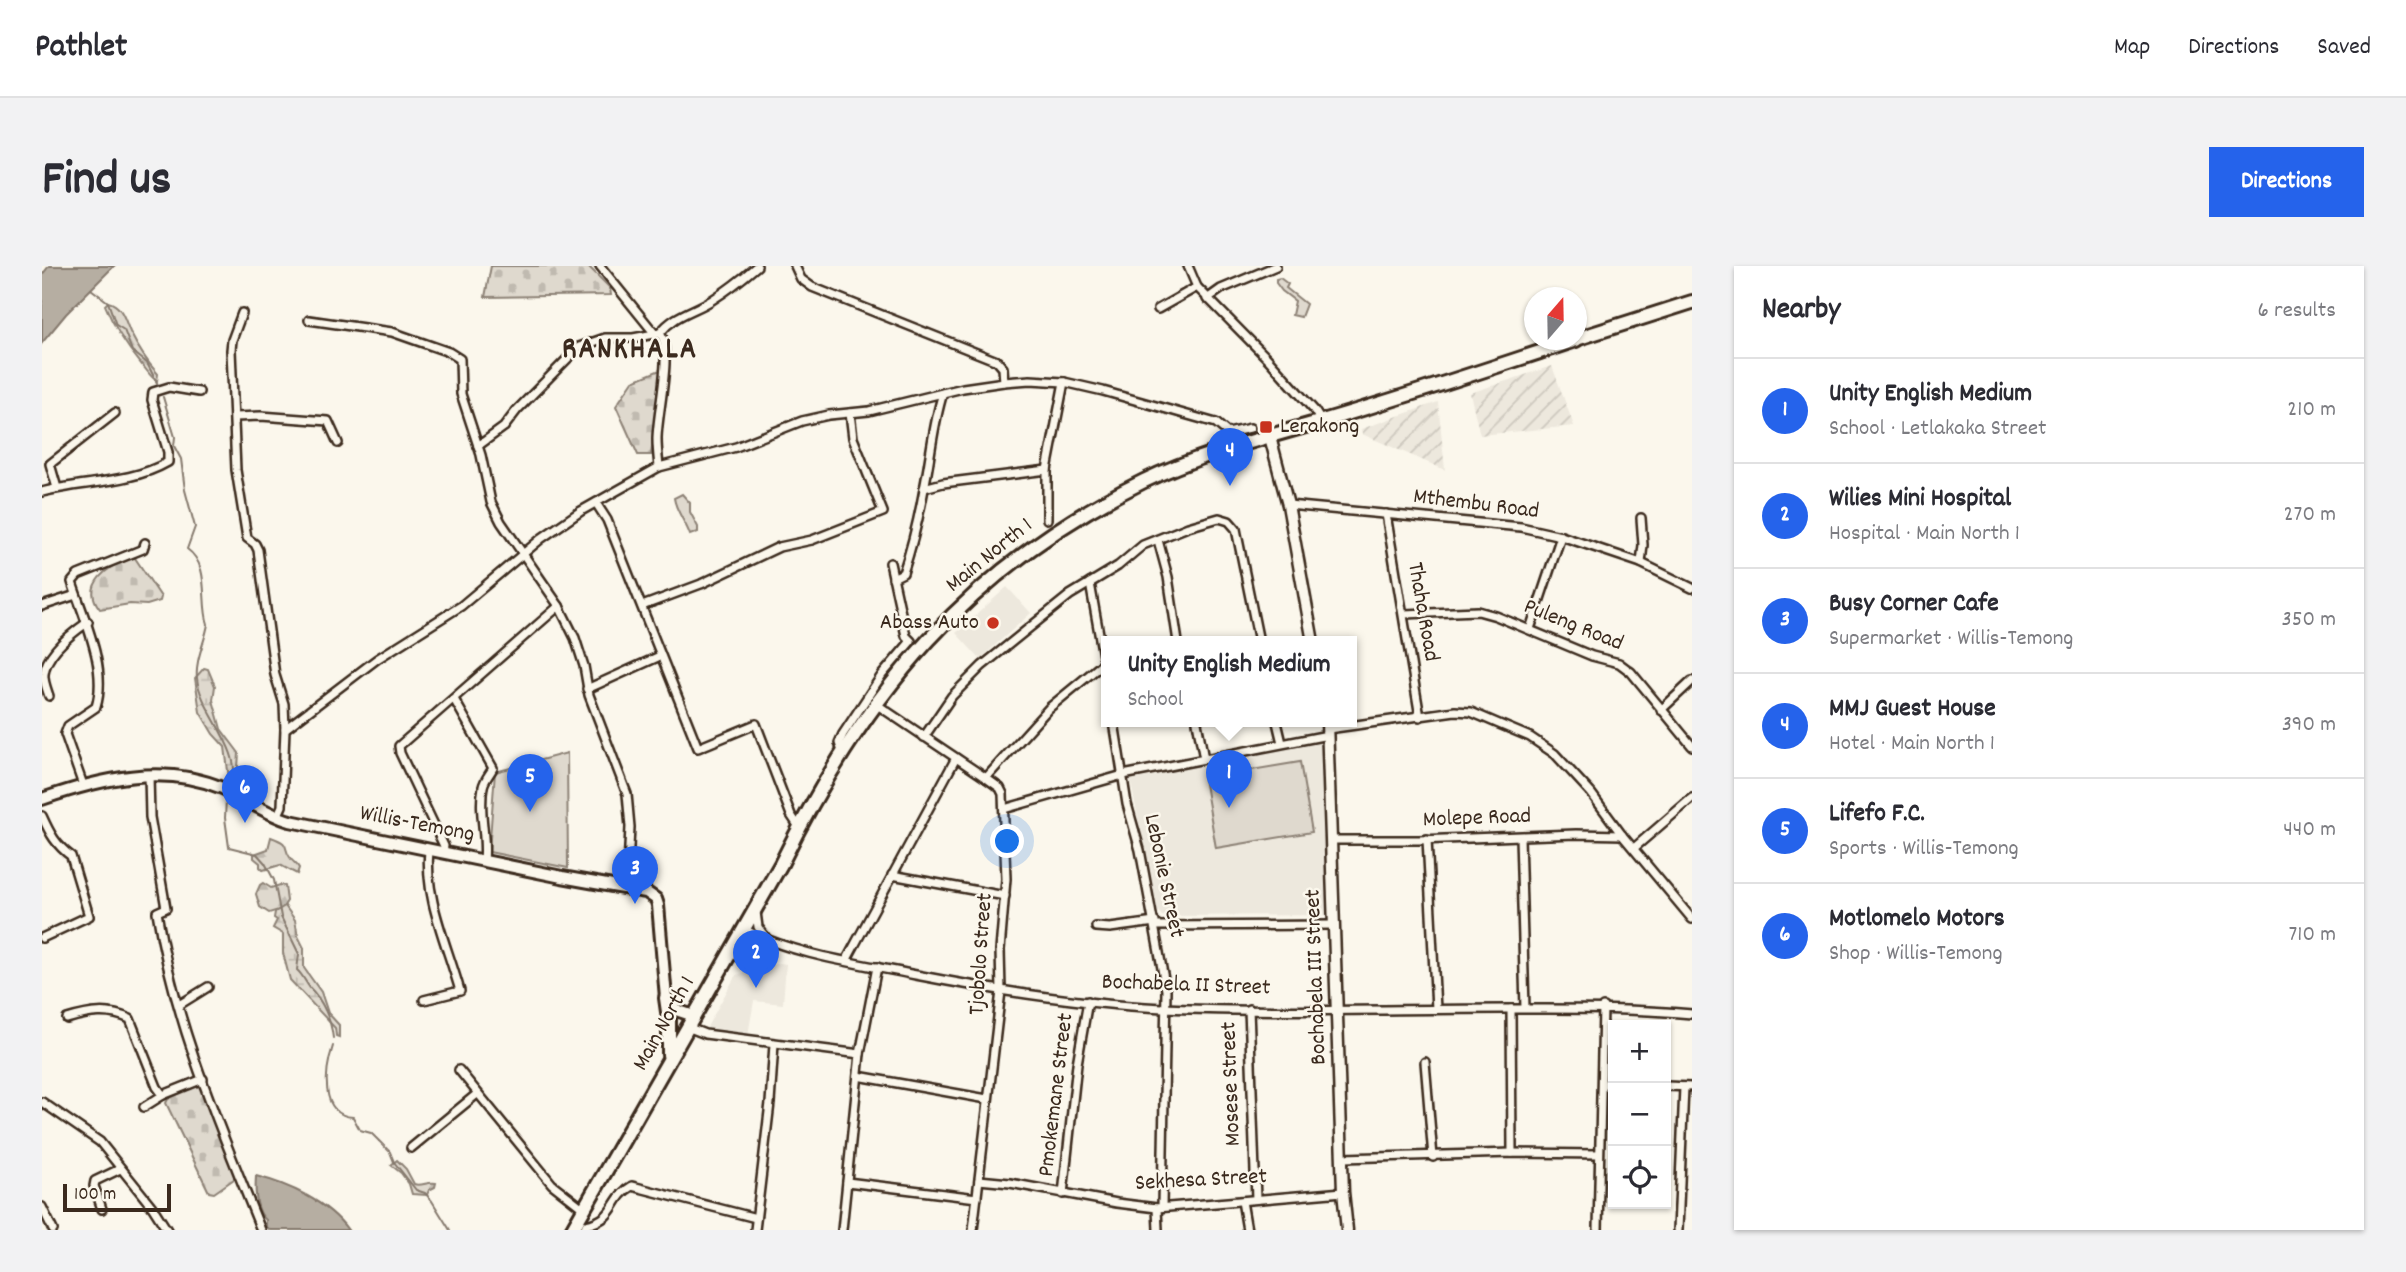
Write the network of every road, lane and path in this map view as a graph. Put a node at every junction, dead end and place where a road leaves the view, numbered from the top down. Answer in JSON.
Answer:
{"nodes":[{"id":1,"x":600,"y":266,"type":"edge"},
{"id":2,"x":757,"y":266,"type":"edge"},
{"id":3,"x":795,"y":266,"type":"edge"},
{"id":4,"x":1188,"y":266,"type":"edge"},
{"id":5,"x":1276,"y":266,"type":"edge"},
{"id":6,"x":1197,"y":287,"type":"junction"},
{"id":7,"x":1207,"y":299,"type":"junction"},
{"id":8,"x":1692,"y":302,"type":"edge"},
{"id":9,"x":1158,"y":309,"type":"dead end"},
{"id":10,"x":242,"y":313,"type":"dead end"},
{"id":11,"x":310,"y":320,"type":"dead end"},
{"id":12,"x":657,"y":333,"type":"junction"},
{"id":13,"x":1587,"y":335,"type":"edge"},
{"id":14,"x":1542,"y":350,"type":"edge"},
{"id":15,"x":1004,"y":382,"type":"junction"},
{"id":16,"x":1064,"y":382,"type":"junction"},
{"id":17,"x":199,"y":391,"type":"dead end"},
{"id":18,"x":943,"y":393,"type":"junction"},
{"id":19,"x":115,"y":413,"type":"dead end"},
{"id":20,"x":850,"y":413,"type":"junction"},
{"id":21,"x":235,"y":417,"type":"junction"},
{"id":22,"x":1321,"y":421,"type":"junction"},
{"id":23,"x":1250,"y":428,"type":"dead end"},
{"id":24,"x":1236,"y":431,"type":"junction"},
{"id":25,"x":1270,"y":437,"type":"junction"},
{"id":26,"x":338,"y":443,"type":"dead end"},
{"id":27,"x":1240,"y":445,"type":"junction"},
{"id":28,"x":478,"y":446,"type":"junction"},
{"id":29,"x":659,"y":467,"type":"junction"},
{"id":30,"x":1047,"y":470,"type":"junction"},
{"id":31,"x":57,"y":488,"type":"junction"},
{"id":32,"x":925,"y":488,"type":"junction"},
{"id":33,"x":42,"y":492,"type":"edge"},
{"id":34,"x":596,"y":503,"type":"junction"},
{"id":35,"x":1288,"y":505,"type":"junction"},
{"id":36,"x":1386,"y":514,"type":"junction"},
{"id":37,"x":1641,"y":518,"type":"dead end"},
{"id":38,"x":1046,"y":519,"type":"dead end"},
{"id":39,"x":1560,"y":536,"type":"junction"},
{"id":40,"x":1157,"y":540,"type":"junction"},
{"id":41,"x":145,"y":543,"type":"dead end"},
{"id":42,"x":523,"y":554,"type":"junction"},
{"id":43,"x":1641,"y":563,"type":"junction"},
{"id":44,"x":890,"y":564,"type":"dead end"},
{"id":45,"x":893,"y":578,"type":"junction"},
{"id":46,"x":1090,"y":583,"type":"junction"},
{"id":47,"x":1692,"y":588,"type":"edge"},
{"id":48,"x":76,"y":595,"type":"junction"},
{"id":49,"x":42,"y":606,"type":"edge"},
{"id":50,"x":559,"y":606,"type":"junction"},
{"id":51,"x":642,"y":606,"type":"junction"},
{"id":52,"x":1404,"y":614,"type":"junction"},
{"id":53,"x":88,"y":622,"type":"junction"},
{"id":54,"x":1530,"y":629,"type":"junction"},
{"id":55,"x":1177,"y":636,"type":"edge"},
{"id":56,"x":1258,"y":636,"type":"edge"},
{"id":57,"x":1312,"y":636,"type":"edge"},
{"id":58,"x":1101,"y":641,"type":"edge"},
{"id":59,"x":660,"y":656,"type":"junction"},
{"id":60,"x":1101,"y":665,"type":"edge"},
{"id":61,"x":1692,"y":681,"type":"edge"},
{"id":62,"x":587,"y":689,"type":"junction"},
{"id":63,"x":49,"y":696,"type":"dead end"},
{"id":64,"x":454,"y":699,"type":"junction"},
{"id":65,"x":875,"y":704,"type":"junction"},
{"id":66,"x":1661,"y":710,"type":"junction"},
{"id":67,"x":1420,"y":717,"type":"junction"},
{"id":68,"x":1357,"y":725,"type":"edge"},
{"id":69,"x":1115,"y":727,"type":"edge"},
{"id":70,"x":1197,"y":727,"type":"edge"},
{"id":71,"x":1278,"y":727,"type":"edge"},
{"id":72,"x":285,"y":729,"type":"junction"},
{"id":73,"x":1328,"y":729,"type":"edge"},
{"id":74,"x":924,"y":737,"type":"junction"},
{"id":75,"x":1282,"y":743,"type":"junction"},
{"id":76,"x":1692,"y":746,"type":"edge"},
{"id":77,"x":842,"y":751,"type":"junction"},
{"id":78,"x":956,"y":758,"type":"junction"},
{"id":79,"x":1204,"y":759,"type":"junction"},
{"id":80,"x":149,"y":775,"type":"junction"},
{"id":81,"x":1123,"y":775,"type":"junction"},
{"id":82,"x":986,"y":778,"type":"junction"},
{"id":83,"x":83,"y":785,"type":"junction"},
{"id":84,"x":1692,"y":798,"type":"edge"},
{"id":85,"x":42,"y":799,"type":"edge"},
{"id":86,"x":1004,"y":809,"type":"junction"},
{"id":87,"x":42,"y":816,"type":"edge"},
{"id":88,"x":277,"y":817,"type":"junction"},
{"id":89,"x":799,"y":827,"type":"junction"},
{"id":90,"x":1622,"y":835,"type":"junction"},
{"id":91,"x":1520,"y":837,"type":"junction"},
{"id":92,"x":1333,"y":839,"type":"junction"},
{"id":93,"x":1427,"y":839,"type":"junction"},
{"id":94,"x":429,"y":849,"type":"junction"},
{"id":95,"x":1634,"y":849,"type":"junction"},
{"id":96,"x":443,"y":852,"type":"junction"},
{"id":97,"x":484,"y":860,"type":"junction"},
{"id":98,"x":892,"y":875,"type":"junction"},
{"id":99,"x":626,"y":888,"type":"junction"},
{"id":100,"x":1005,"y":896,"type":"junction"},
{"id":101,"x":756,"y":905,"type":"junction"},
{"id":102,"x":1692,"y":919,"type":"edge"},
{"id":103,"x":1155,"y":924,"type":"junction"},
{"id":104,"x":1335,"y":925,"type":"junction"},
{"id":105,"x":1096,"y":927,"type":"dead end"},
{"id":106,"x":743,"y":929,"type":"junction"},
{"id":107,"x":42,"y":938,"type":"edge"},
{"id":108,"x":768,"y":942,"type":"junction"},
{"id":109,"x":729,"y":953,"type":"junction"},
{"id":110,"x":846,"y":961,"type":"junction"},
{"id":111,"x":877,"y":967,"type":"junction"},
{"id":112,"x":208,"y":987,"type":"dead end"},
{"id":113,"x":1001,"y":991,"type":"junction"},
{"id":114,"x":666,"y":998,"type":"junction"},
{"id":115,"x":424,"y":1000,"type":"dead end"},
{"id":116,"x":1088,"y":1001,"type":"junction"},
{"id":117,"x":179,"y":1004,"type":"junction"},
{"id":118,"x":1604,"y":1007,"type":"junction"},
{"id":119,"x":1164,"y":1008,"type":"junction"},
{"id":120,"x":1525,"y":1008,"type":"junction"},
{"id":121,"x":1249,"y":1009,"type":"junction"},
{"id":122,"x":1436,"y":1009,"type":"junction"},
{"id":123,"x":1511,"y":1009,"type":"junction"},
{"id":124,"x":1336,"y":1010,"type":"junction"},
{"id":125,"x":1692,"y":1014,"type":"edge"},
{"id":126,"x":67,"y":1019,"type":"dead end"},
{"id":127,"x":690,"y":1022,"type":"junction"},
{"id":128,"x":774,"y":1044,"type":"junction"},
{"id":129,"x":860,"y":1054,"type":"junction"},
{"id":130,"x":669,"y":1059,"type":"junction"},
{"id":131,"x":1425,"y":1062,"type":"dead end"},
{"id":132,"x":459,"y":1070,"type":"dead end"},
{"id":133,"x":858,"y":1076,"type":"junction"},
{"id":134,"x":203,"y":1079,"type":"junction"},
{"id":135,"x":1602,"y":1084,"type":"junction"},
{"id":136,"x":1608,"y":1084,"type":"edge"},
{"id":137,"x":1688,"y":1087,"type":"edge"},
{"id":138,"x":477,"y":1094,"type":"junction"},
{"id":139,"x":163,"y":1095,"type":"junction"},
{"id":140,"x":987,"y":1099,"type":"junction"},
{"id":141,"x":42,"y":1102,"type":"edge"},
{"id":142,"x":144,"y":1107,"type":"dead end"},
{"id":143,"x":411,"y":1148,"type":"dead end"},
{"id":144,"x":1512,"y":1153,"type":"junction"},
{"id":145,"x":1599,"y":1154,"type":"junction"},
{"id":146,"x":1433,"y":1157,"type":"junction"},
{"id":147,"x":1343,"y":1158,"type":"junction"},
{"id":148,"x":1681,"y":1164,"type":"junction"},
{"id":149,"x":1692,"y":1165,"type":"edge"},
{"id":150,"x":120,"y":1169,"type":"junction"},
{"id":151,"x":979,"y":1180,"type":"junction"},
{"id":152,"x":847,"y":1182,"type":"junction"},
{"id":153,"x":1343,"y":1192,"type":"junction"},
{"id":154,"x":1063,"y":1194,"type":"junction"},
{"id":155,"x":977,"y":1198,"type":"junction"},
{"id":156,"x":1256,"y":1199,"type":"junction"},
{"id":157,"x":1242,"y":1201,"type":"junction"},
{"id":158,"x":42,"y":1207,"type":"edge"},
{"id":159,"x":1159,"y":1207,"type":"junction"},
{"id":160,"x":102,"y":1209,"type":"dead end"},
{"id":161,"x":584,"y":1209,"type":"junction"},
{"id":162,"x":756,"y":1218,"type":"junction"},
{"id":163,"x":45,"y":1222,"type":"edge"},
{"id":164,"x":577,"y":1229,"type":"edge"},
{"id":165,"x":52,"y":1230,"type":"edge"},
{"id":166,"x":167,"y":1230,"type":"edge"},
{"id":167,"x":261,"y":1230,"type":"edge"},
{"id":168,"x":755,"y":1230,"type":"edge"},
{"id":169,"x":842,"y":1230,"type":"edge"},
{"id":170,"x":972,"y":1230,"type":"edge"},
{"id":171,"x":1158,"y":1230,"type":"edge"},
{"id":172,"x":1247,"y":1230,"type":"edge"},
{"id":173,"x":1348,"y":1230,"type":"edge"},
{"id":174,"x":1598,"y":1230,"type":"edge"},
{"id":175,"x":1678,"y":1230,"type":"edge"}],
"edges":[{"from":1,"to":12,"type":"street"},
{"from":2,"to":12,"type":"street"},
{"from":3,"to":15,"type":"street"},
{"from":4,"to":6,"type":"street"},
{"from":5,"to":7,"type":"street"},
{"from":6,"to":7,"type":"street"},
{"from":6,"to":9,"type":"street"},
{"from":7,"to":22,"type":"street"},
{"from":8,"to":13,"type":"main road","name":"Main North 1"},
{"from":10,"to":21,"type":"street"},
{"from":11,"to":28,"type":"street"},
{"from":12,"to":28,"type":"street"},
{"from":12,"to":29,"type":"street"},
{"from":14,"to":22,"type":"main road","name":"Main North 1"},
{"from":15,"to":16,"type":"street"},
{"from":15,"to":18,"type":"street"},
{"from":16,"to":24,"type":"street"},
{"from":16,"to":30,"type":"street"},
{"from":17,"to":31,"type":"street"},
{"from":18,"to":20,"type":"street"},
{"from":18,"to":32,"type":"street"},
{"from":19,"to":31,"type":"street"},
{"from":20,"to":29,"type":"street"},
{"from":20,"to":51,"type":"street"},
{"from":21,"to":26,"type":"street"},
{"from":21,"to":72,"type":"street"},
{"from":22,"to":25,"type":"main road","name":"Main North 1"},
{"from":23,"to":24,"type":"street"},
{"from":24,"to":27,"type":"street"},
{"from":25,"to":27,"type":"main road","name":"Main North 1"},
{"from":25,"to":35,"type":"street"},
{"from":27,"to":65,"type":"main road","name":"Main North 1"},
{"from":28,"to":42,"type":"street"},
{"from":29,"to":34,"type":"street"},
{"from":30,"to":32,"type":"street"},
{"from":30,"to":38,"type":"street"},
{"from":31,"to":33,"type":"street"},
{"from":32,"to":45,"type":"street"},
{"from":34,"to":42,"type":"street"},
{"from":34,"to":51,"type":"street"},
{"from":35,"to":36,"type":"street","name":"Mthembu Road"},
{"from":35,"to":57,"type":"street"},
{"from":36,"to":39,"type":"street","name":"Mthembu Road"},
{"from":36,"to":52,"type":"street","name":"Thaha Road"},
{"from":37,"to":43,"type":"street"},
{"from":39,"to":43,"type":"street","name":"Mthembu Road"},
{"from":39,"to":54,"type":"street"},
{"from":40,"to":46,"type":"street"},
{"from":40,"to":55,"type":"street"},
{"from":40,"to":56,"type":"street"},
{"from":41,"to":48,"type":"street"},
{"from":42,"to":50,"type":"street"},
{"from":42,"to":72,"type":"street"},
{"from":43,"to":47,"type":"street","name":"Mthembu Road"},
{"from":44,"to":45,"type":"street"},
{"from":45,"to":77,"type":"street"},
{"from":46,"to":58,"type":"street"},
{"from":46,"to":74,"type":"street"},
{"from":48,"to":49,"type":"street"},
{"from":48,"to":53,"type":"street"},
{"from":50,"to":62,"type":"street"},
{"from":50,"to":64,"type":"street"},
{"from":51,"to":59,"type":"street"},
{"from":52,"to":54,"type":"street","name":"Puleng Road"},
{"from":52,"to":67,"type":"street","name":"Thaha Road"},
{"from":53,"to":63,"type":"street"},
{"from":53,"to":83,"type":"street"},
{"from":54,"to":66,"type":"street","name":"Puleng Road"},
{"from":59,"to":62,"type":"street"},
{"from":59,"to":89,"type":"street"},
{"from":60,"to":82,"type":"street"},
{"from":61,"to":66,"type":"street"},
{"from":62,"to":99,"type":"street"},
{"from":64,"to":96,"type":"street"},
{"from":64,"to":97,"type":"street"},
{"from":65,"to":74,"type":"street","name":"Tjobolo Street"},
{"from":65,"to":77,"type":"main road","name":"Main North 1"},
{"from":66,"to":76,"type":"street","name":"Puleng Road"},
{"from":67,"to":68,"type":"street"},
{"from":67,"to":90,"type":"street"},
{"from":69,"to":81,"type":"street","name":"Lebonie Street"},
{"from":70,"to":79,"type":"street"},
{"from":71,"to":75,"type":"street"},
{"from":72,"to":88,"type":"street"},
{"from":73,"to":75,"type":"street"},
{"from":73,"to":92,"type":"street","name":"Bochabela III Street"},
{"from":74,"to":78,"type":"street","name":"Tjobolo Street"},
{"from":75,"to":79,"type":"street"},
{"from":77,"to":89,"type":"main road","name":"Main North 1"},
{"from":78,"to":82,"type":"street","name":"Tjobolo Street"},
{"from":78,"to":98,"type":"street"},
{"from":79,"to":81,"type":"street"},
{"from":80,"to":83,"type":"main road","name":"Willis-Temong"},
{"from":80,"to":88,"type":"main road","name":"Willis-Temong"},
{"from":80,"to":117,"type":"street"},
{"from":81,"to":86,"type":"street"},
{"from":81,"to":103,"type":"street","name":"Lebonie Street"},
{"from":82,"to":86,"type":"street","name":"Tjobolo Street"},
{"from":83,"to":85,"type":"main road","name":"Willis-Temong"},
{"from":84,"to":95,"type":"street"},
{"from":86,"to":100,"type":"street","name":"Tjobolo Street"},
{"from":87,"to":107,"type":"street"},
{"from":88,"to":94,"type":"main road","name":"Willis-Temong"},
{"from":89,"to":101,"type":"main road","name":"Main North 1"},
{"from":90,"to":91,"type":"street","name":"Molepe Road"},
{"from":90,"to":95,"type":"street"},
{"from":91,"to":93,"type":"street","name":"Molepe Road"},
{"from":91,"to":120,"type":"street"},
{"from":92,"to":93,"type":"street","name":"Molepe Road"},
{"from":92,"to":104,"type":"street","name":"Bochabela III Street"},
{"from":93,"to":122,"type":"street"},
{"from":94,"to":96,"type":"main road","name":"Willis-Temong"},
{"from":94,"to":115,"type":"street"},
{"from":95,"to":102,"type":"street"},
{"from":96,"to":97,"type":"main road","name":"Willis-Temong"},
{"from":97,"to":99,"type":"main road","name":"Willis-Temong"},
{"from":98,"to":100,"type":"street"},
{"from":98,"to":110,"type":"street"},
{"from":99,"to":114,"type":"main road","name":"Willis-Temong"},
{"from":100,"to":113,"type":"street","name":"Tjobolo Street"},
{"from":101,"to":106,"type":"main road","name":"Main North 1"},
{"from":101,"to":108,"type":"street"},
{"from":103,"to":104,"type":"street"},
{"from":103,"to":105,"type":"street"},
{"from":103,"to":119,"type":"street","name":"Lebonie Street"},
{"from":104,"to":124,"type":"street","name":"Bochabela III Street"},
{"from":106,"to":108,"type":"street","name":"Bochabela II Street"},
{"from":106,"to":109,"type":"main road","name":"Main North 1"},
{"from":108,"to":109,"type":"street","name":"Bochabela II Street"},
{"from":108,"to":110,"type":"street","name":"Bochabela II Street"},
{"from":109,"to":127,"type":"main road","name":"Main North 1"},
{"from":110,"to":111,"type":"street","name":"Bochabela II Street"},
{"from":111,"to":113,"type":"street","name":"Bochabela II Street"},
{"from":111,"to":129,"type":"street"},
{"from":112,"to":117,"type":"street"},
{"from":113,"to":116,"type":"street","name":"Bochabela II Street"},
{"from":113,"to":140,"type":"street","name":"Tjobolo Street"},
{"from":114,"to":127,"type":"main road"},
{"from":114,"to":130,"type":"main road"},
{"from":116,"to":119,"type":"street","name":"Bochabela II Street"},
{"from":116,"to":154,"type":"street","name":"Pmokemane Street"},
{"from":117,"to":134,"type":"street"},
{"from":118,"to":120,"type":"street","name":"Bochabela II Street"},
{"from":118,"to":125,"type":"street","name":"Bochabela II Street"},
{"from":118,"to":135,"type":"street"},
{"from":119,"to":121,"type":"street","name":"Bochabela II Street"},
{"from":119,"to":159,"type":"street","name":"Lebonie Street"},
{"from":120,"to":123,"type":"street","name":"Bochabela II Street"},
{"from":121,"to":124,"type":"street","name":"Bochabela II Street"},
{"from":121,"to":156,"type":"street","name":"Mosese Street"},
{"from":122,"to":123,"type":"street","name":"Bochabela II Street"},
{"from":122,"to":124,"type":"street","name":"Bochabela II Street"},
{"from":123,"to":144,"type":"street"},
{"from":124,"to":147,"type":"street","name":"Bochabela III Street"},
{"from":126,"to":139,"type":"street"},
{"from":127,"to":128,"type":"street"},
{"from":127,"to":130,"type":"main road","name":"Main North 1"},
{"from":128,"to":129,"type":"street"},
{"from":128,"to":162,"type":"street"},
{"from":129,"to":133,"type":"street"},
{"from":130,"to":161,"type":"main road","name":"Main North 1"},
{"from":131,"to":146,"type":"street"},
{"from":132,"to":138,"type":"street"},
{"from":133,"to":140,"type":"street"},
{"from":133,"to":152,"type":"street"},
{"from":134,"to":139,"type":"street"},
{"from":134,"to":167,"type":"street"},
{"from":135,"to":136,"type":"street"},
{"from":135,"to":145,"type":"street"},
{"from":137,"to":148,"type":"street"},
{"from":138,"to":143,"type":"street"},
{"from":138,"to":161,"type":"street"},
{"from":139,"to":142,"type":"street"},
{"from":140,"to":151,"type":"street","name":"Tjobolo Street"},
{"from":141,"to":150,"type":"street"},
{"from":144,"to":145,"type":"street"},
{"from":144,"to":146,"type":"street"},
{"from":145,"to":174,"type":"street"},
{"from":146,"to":147,"type":"street"},
{"from":147,"to":153,"type":"street","name":"Bochabela III Street"},
{"from":148,"to":149,"type":"street"},
{"from":148,"to":175,"type":"street"},
{"from":150,"to":160,"type":"street"},
{"from":150,"to":166,"type":"street"},
{"from":151,"to":154,"type":"street","name":"Sekhesa Street"},
{"from":151,"to":155,"type":"street","name":"Tjobolo Street"},
{"from":152,"to":155,"type":"street"},
{"from":152,"to":169,"type":"street"},
{"from":153,"to":156,"type":"street","name":"Sekhesa Street"},
{"from":153,"to":173,"type":"street","name":"Bochabela III Street"},
{"from":154,"to":159,"type":"street","name":"Sekhesa Street"},
{"from":155,"to":170,"type":"street","name":"Tjobolo Street"},
{"from":156,"to":157,"type":"street","name":"Sekhesa Street"},
{"from":157,"to":159,"type":"street","name":"Sekhesa Street"},
{"from":157,"to":172,"type":"street"},
{"from":158,"to":163,"type":"street"},
{"from":159,"to":171,"type":"street","name":"Lebonie Street"},
{"from":161,"to":164,"type":"main road","name":"Main North 1"},
{"from":162,"to":164,"type":"street"},
{"from":162,"to":168,"type":"street"},
{"from":163,"to":165,"type":"street"}]}
